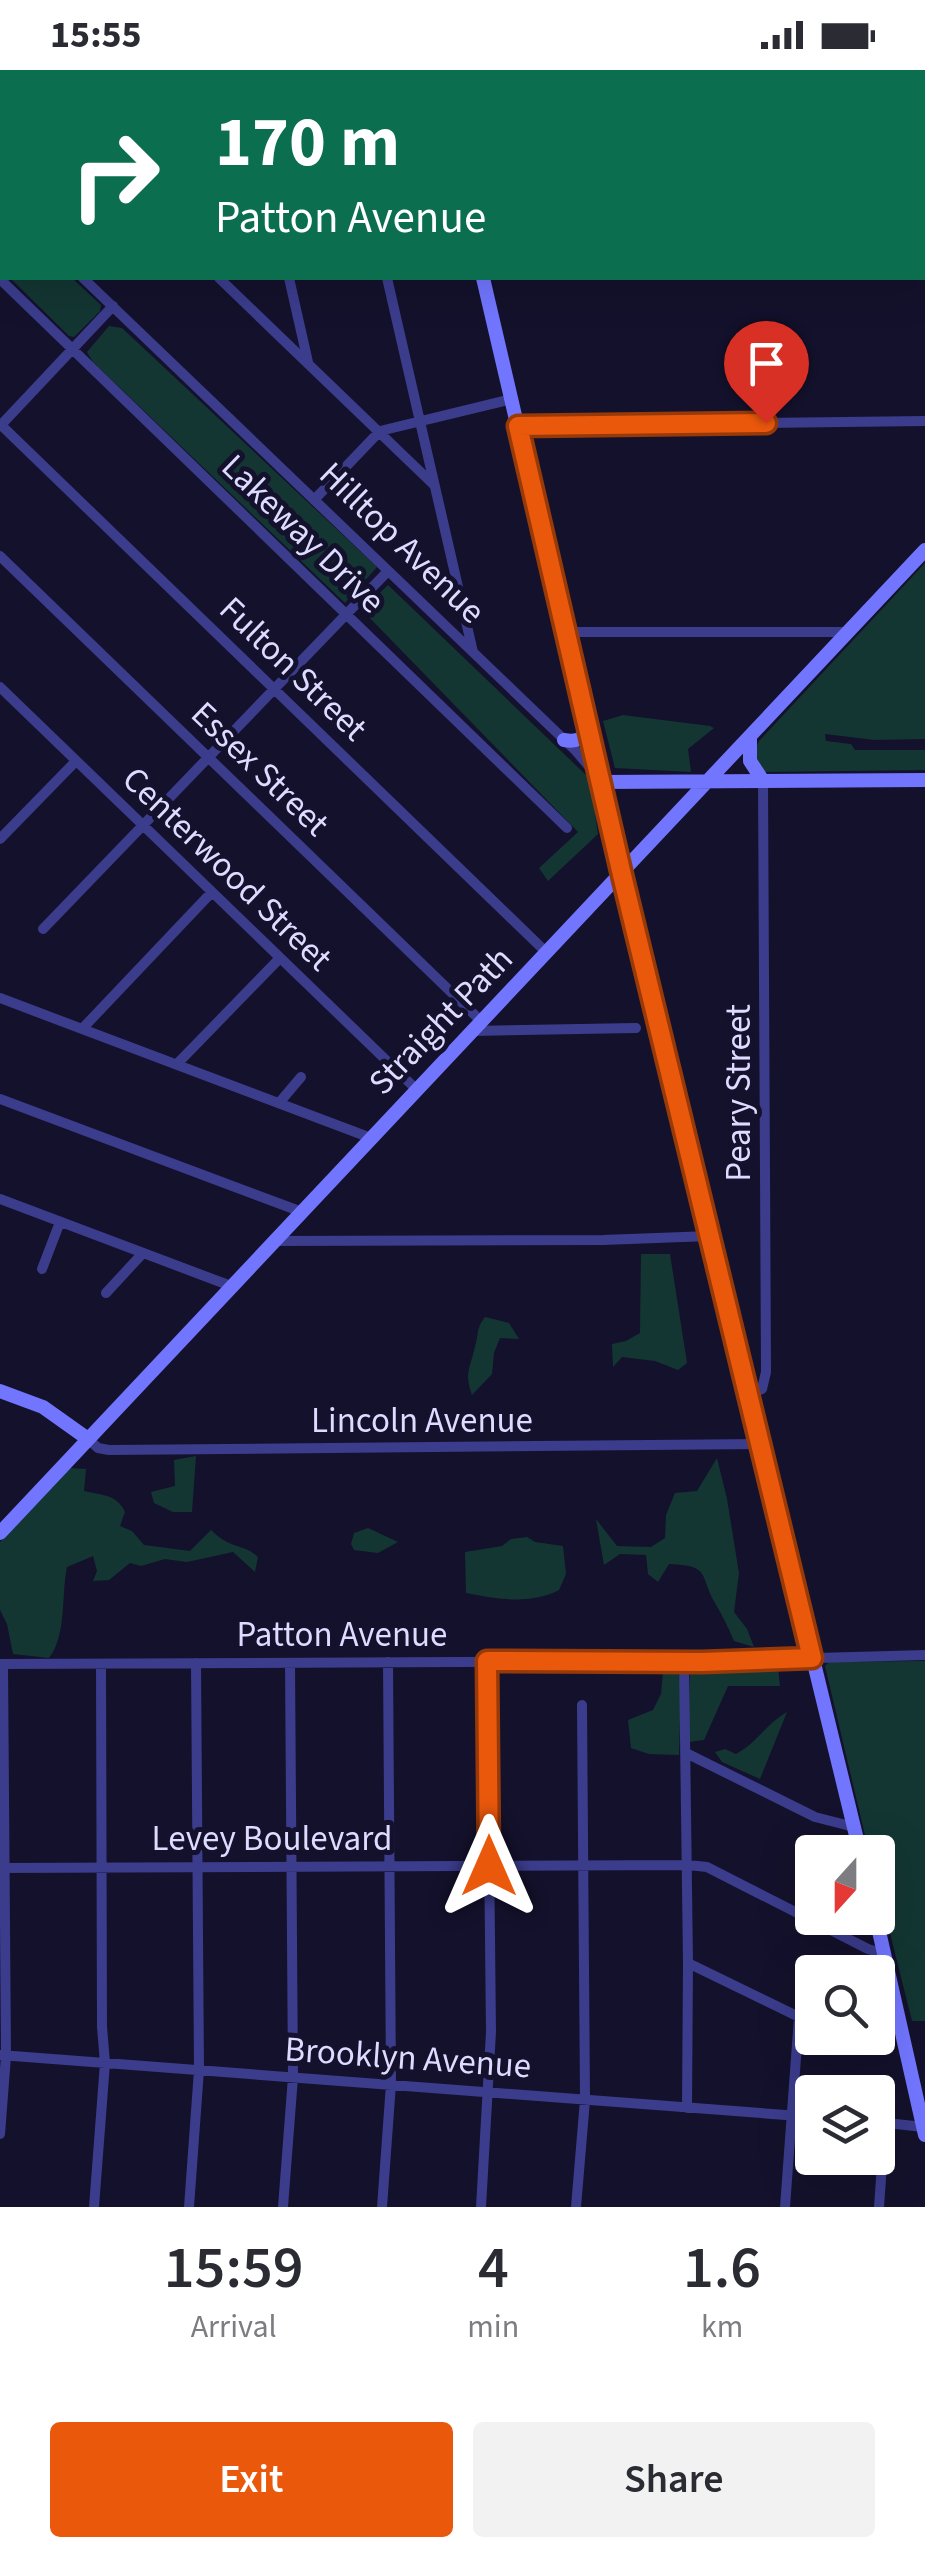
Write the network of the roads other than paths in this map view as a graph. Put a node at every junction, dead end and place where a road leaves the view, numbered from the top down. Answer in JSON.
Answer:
{"nodes":[{"id":1,"x":1,"y":280,"type":"edge"},
{"id":2,"x":85,"y":280,"type":"edge"},
{"id":3,"x":221,"y":280,"type":"edge"},
{"id":4,"x":289,"y":280,"type":"edge"},
{"id":5,"x":387,"y":280,"type":"edge"},
{"id":6,"x":483,"y":280,"type":"edge"},
{"id":7,"x":113,"y":306,"type":"junction"},
{"id":8,"x":73,"y":350,"type":"junction"},
{"id":9,"x":308,"y":363,"type":"junction"},
{"id":10,"x":512,"y":399,"type":"junction"},
{"id":11,"x":420,"y":420,"type":"junction"},
{"id":12,"x":925,"y":421,"type":"edge"},
{"id":13,"x":0,"y":425,"type":"edge"},
{"id":14,"x":518,"y":426,"type":"junction"},
{"id":15,"x":380,"y":431,"type":"junction"},
{"id":16,"x":437,"y":488,"type":"junction"},
{"id":17,"x":314,"y":500,"type":"junction"},
{"id":18,"x":925,"y":550,"type":"edge"},
{"id":19,"x":0,"y":556,"type":"edge"},
{"id":20,"x":388,"y":571,"type":"junction"},
{"id":21,"x":348,"y":615,"type":"junction"},
{"id":22,"x":566,"y":632,"type":"junction"},
{"id":23,"x":849,"y":632,"type":"junction"},
{"id":24,"x":474,"y":654,"type":"junction"},
{"id":25,"x":276,"y":690,"type":"junction"},
{"id":26,"x":2,"y":695,"type":"edge"},
{"id":27,"x":588,"y":729,"type":"junction"},
{"id":28,"x":750,"y":738,"type":"junction"},
{"id":29,"x":564,"y":740,"type":"junction"},
{"id":30,"x":209,"y":758,"type":"junction"},
{"id":31,"x":76,"y":760,"type":"junction"},
{"id":32,"x":925,"y":780,"type":"edge"},
{"id":33,"x":763,"y":781,"type":"junction"},
{"id":34,"x":602,"y":782,"type":"junction"},
{"id":35,"x":707,"y":783,"type":"junction"},
{"id":36,"x":144,"y":827,"type":"junction"},
{"id":37,"x":568,"y":828,"type":"dead end"},
{"id":38,"x":0,"y":839,"type":"edge"},
{"id":39,"x":622,"y":875,"type":"junction"},
{"id":40,"x":212,"y":892,"type":"junction"},
{"id":41,"x":43,"y":929,"type":"dead end"},
{"id":42,"x":548,"y":953,"type":"junction"},
{"id":43,"x":280,"y":958,"type":"junction"},
{"id":44,"x":0,"y":998,"type":"edge"},
{"id":45,"x":476,"y":1026,"type":"junction"},
{"id":46,"x":636,"y":1028,"type":"dead end"},
{"id":47,"x":82,"y":1029,"type":"junction"},
{"id":48,"x":177,"y":1064,"type":"junction"},
{"id":49,"x":302,"y":1077,"type":"dead end"},
{"id":50,"x":417,"y":1090,"type":"junction"},
{"id":51,"x":0,"y":1099,"type":"edge"},
{"id":52,"x":280,"y":1102,"type":"junction"},
{"id":53,"x":371,"y":1138,"type":"junction"},
{"id":54,"x":0,"y":1199,"type":"edge"},
{"id":55,"x":302,"y":1212,"type":"junction"},
{"id":56,"x":60,"y":1222,"type":"junction"},
{"id":57,"x":710,"y":1236,"type":"junction"},
{"id":58,"x":273,"y":1241,"type":"junction"},
{"id":59,"x":143,"y":1252,"type":"junction"},
{"id":60,"x":42,"y":1269,"type":"dead end"},
{"id":61,"x":230,"y":1286,"type":"junction"},
{"id":62,"x":106,"y":1293,"type":"dead end"},
{"id":63,"x":0,"y":1391,"type":"edge"},
{"id":64,"x":749,"y":1395,"type":"junction"},
{"id":65,"x":88,"y":1439,"type":"junction"},
{"id":66,"x":760,"y":1444,"type":"junction"},
{"id":67,"x":1,"y":1531,"type":"edge"},
{"id":68,"x":925,"y":1655,"type":"edge"},
{"id":69,"x":812,"y":1658,"type":"junction"},
{"id":70,"x":487,"y":1661,"type":"junction"},
{"id":71,"x":388,"y":1662,"type":"junction"},
{"id":72,"x":684,"y":1662,"type":"junction"},
{"id":73,"x":196,"y":1663,"type":"junction"},
{"id":74,"x":290,"y":1663,"type":"junction"},
{"id":75,"x":2,"y":1664,"type":"edge"},
{"id":76,"x":102,"y":1664,"type":"junction"},
{"id":77,"x":582,"y":1705,"type":"dead end"},
{"id":78,"x":686,"y":1753,"type":"junction"},
{"id":79,"x":854,"y":1827,"type":"junction"},
{"id":80,"x":856,"y":1835,"type":"edge"},
{"id":81,"x":688,"y":1865,"type":"junction"},
{"id":82,"x":390,"y":1866,"type":"junction"},
{"id":83,"x":489,"y":1866,"type":"junction"},
{"id":84,"x":582,"y":1866,"type":"junction"},
{"id":85,"x":102,"y":1867,"type":"junction"},
{"id":86,"x":197,"y":1867,"type":"junction"},
{"id":87,"x":291,"y":1867,"type":"junction"},
{"id":88,"x":2,"y":1868,"type":"edge"},
{"id":89,"x":880,"y":1935,"type":"edge"},
{"id":90,"x":884,"y":1954,"type":"junction"},
{"id":91,"x":688,"y":1963,"type":"junction"},
{"id":92,"x":3,"y":2056,"type":"edge"},
{"id":93,"x":105,"y":2063,"type":"junction"},
{"id":94,"x":200,"y":2070,"type":"junction"},
{"id":95,"x":293,"y":2077,"type":"junction"},
{"id":96,"x":391,"y":2084,"type":"junction"},
{"id":97,"x":489,"y":2092,"type":"junction"},
{"id":98,"x":584,"y":2100,"type":"junction"},
{"id":99,"x":686,"y":2108,"type":"junction"},
{"id":100,"x":792,"y":2116,"type":"junction"},
{"id":101,"x":795,"y":2116,"type":"edge"},
{"id":102,"x":895,"y":2125,"type":"edge"},
{"id":103,"x":924,"y":2131,"type":"edge"},
{"id":104,"x":0,"y":2134,"type":"edge"},
{"id":105,"x":880,"y":2175,"type":"edge"},
{"id":106,"x":94,"y":2207,"type":"edge"},
{"id":107,"x":188,"y":2207,"type":"edge"},
{"id":108,"x":283,"y":2207,"type":"edge"},
{"id":109,"x":382,"y":2207,"type":"edge"},
{"id":110,"x":481,"y":2207,"type":"edge"},
{"id":111,"x":576,"y":2207,"type":"edge"},
{"id":112,"x":785,"y":2207,"type":"edge"},
{"id":113,"x":879,"y":2207,"type":"edge"}],
"edges":[{"from":1,"to":8,"type":"street","name":"Lakeway Drive"},
{"from":2,"to":7,"type":"street","name":"Hilltop Avenue"},
{"from":3,"to":9,"type":"street"},
{"from":4,"to":9,"type":"street"},
{"from":5,"to":11,"type":"street"},
{"from":6,"to":10,"type":"main road"},
{"from":7,"to":8,"type":"street"},
{"from":7,"to":17,"type":"street","name":"Hilltop Avenue"},
{"from":8,"to":13,"type":"street"},
{"from":8,"to":21,"type":"street","name":"Lakeway Drive"},
{"from":9,"to":15,"type":"street"},
{"from":10,"to":11,"type":"street"},
{"from":10,"to":14,"type":"main road"},
{"from":11,"to":15,"type":"street"},
{"from":11,"to":16,"type":"street"},
{"from":12,"to":14,"type":"street"},
{"from":13,"to":25,"type":"street","name":"Fulton Street"},
{"from":14,"to":22,"type":"main road"},
{"from":15,"to":16,"type":"street"},
{"from":15,"to":17,"type":"street"},
{"from":16,"to":24,"type":"street"},
{"from":17,"to":20,"type":"street","name":"Hilltop Avenue"},
{"from":18,"to":23,"type":"main road","name":"Straight Path"},
{"from":19,"to":30,"type":"street","name":"Essex Street"},
{"from":20,"to":21,"type":"street"},
{"from":20,"to":24,"type":"street","name":"Hilltop Avenue"},
{"from":21,"to":25,"type":"street"},
{"from":21,"to":37,"type":"street","name":"Lakeway Drive"},
{"from":22,"to":23,"type":"street"},
{"from":22,"to":27,"type":"main road"},
{"from":23,"to":28,"type":"main road","name":"Straight Path"},
{"from":24,"to":29,"type":"street","name":"Hilltop Avenue"},
{"from":25,"to":30,"type":"street"},
{"from":25,"to":42,"type":"street","name":"Fulton Street"},
{"from":26,"to":31,"type":"street","name":"Centerwood Street"},
{"from":27,"to":29,"type":"main road"},
{"from":27,"to":34,"type":"main road"},
{"from":28,"to":33,"type":"main road"},
{"from":28,"to":35,"type":"main road","name":"Straight Path"},
{"from":29,"to":34,"type":"street","name":"Hilltop Avenue"},
{"from":30,"to":36,"type":"street"},
{"from":30,"to":45,"type":"street","name":"Essex Street"},
{"from":31,"to":36,"type":"street","name":"Centerwood Street"},
{"from":31,"to":38,"type":"street"},
{"from":32,"to":33,"type":"main road"},
{"from":33,"to":35,"type":"main road"},
{"from":33,"to":64,"type":"street","name":"Peary Street"},
{"from":34,"to":35,"type":"main road"},
{"from":34,"to":39,"type":"main road"},
{"from":35,"to":39,"type":"main road","name":"Straight Path"},
{"from":36,"to":40,"type":"street","name":"Centerwood Street"},
{"from":36,"to":41,"type":"street"},
{"from":39,"to":42,"type":"main road","name":"Straight Path"},
{"from":39,"to":57,"type":"main road"},
{"from":40,"to":43,"type":"street","name":"Centerwood Street"},
{"from":40,"to":47,"type":"street"},
{"from":42,"to":45,"type":"main road","name":"Straight Path"},
{"from":43,"to":48,"type":"street"},
{"from":43,"to":50,"type":"street","name":"Centerwood Street"},
{"from":44,"to":47,"type":"street"},
{"from":45,"to":46,"type":"street"},
{"from":45,"to":50,"type":"main road","name":"Straight Path"},
{"from":47,"to":48,"type":"street"},
{"from":48,"to":52,"type":"street"},
{"from":49,"to":52,"type":"street"},
{"from":50,"to":53,"type":"main road","name":"Straight Path"},
{"from":51,"to":55,"type":"street"},
{"from":52,"to":53,"type":"street"},
{"from":53,"to":55,"type":"main road","name":"Straight Path"},
{"from":54,"to":56,"type":"street"},
{"from":55,"to":58,"type":"main road","name":"Straight Path"},
{"from":56,"to":59,"type":"street"},
{"from":56,"to":60,"type":"street"},
{"from":57,"to":58,"type":"street"},
{"from":57,"to":64,"type":"main road"},
{"from":58,"to":61,"type":"main road","name":"Straight Path"},
{"from":59,"to":61,"type":"street"},
{"from":59,"to":62,"type":"street"},
{"from":61,"to":65,"type":"main road","name":"Straight Path"},
{"from":63,"to":65,"type":"main road"},
{"from":64,"to":66,"type":"main road"},
{"from":65,"to":66,"type":"street","name":"Lincoln Avenue"},
{"from":65,"to":67,"type":"main road","name":"Straight Path"},
{"from":66,"to":69,"type":"main road"},
{"from":68,"to":69,"type":"street","name":"Patton Avenue"},
{"from":69,"to":72,"type":"street","name":"Patton Avenue"},
{"from":69,"to":79,"type":"main road"},
{"from":70,"to":71,"type":"street","name":"Patton Avenue"},
{"from":70,"to":72,"type":"street","name":"Patton Avenue"},
{"from":70,"to":83,"type":"street"},
{"from":71,"to":74,"type":"street","name":"Patton Avenue"},
{"from":71,"to":82,"type":"street"},
{"from":72,"to":78,"type":"street"},
{"from":73,"to":74,"type":"street","name":"Patton Avenue"},
{"from":73,"to":76,"type":"street","name":"Patton Avenue"},
{"from":73,"to":86,"type":"street"},
{"from":74,"to":87,"type":"street"},
{"from":75,"to":76,"type":"street","name":"Patton Avenue"},
{"from":75,"to":88,"type":"street"},
{"from":76,"to":85,"type":"street"},
{"from":77,"to":84,"type":"street"},
{"from":78,"to":79,"type":"street"},
{"from":78,"to":81,"type":"street"},
{"from":79,"to":80,"type":"main road"},
{"from":81,"to":84,"type":"street","name":"Levey Boulevard"},
{"from":81,"to":90,"type":"street","name":"Levey Boulevard"},
{"from":81,"to":91,"type":"street"},
{"from":82,"to":83,"type":"street","name":"Levey Boulevard"},
{"from":82,"to":87,"type":"street","name":"Levey Boulevard"},
{"from":82,"to":96,"type":"street"},
{"from":83,"to":84,"type":"street","name":"Levey Boulevard"},
{"from":83,"to":97,"type":"street"},
{"from":84,"to":98,"type":"street"},
{"from":85,"to":86,"type":"street","name":"Levey Boulevard"},
{"from":85,"to":88,"type":"street","name":"Levey Boulevard"},
{"from":85,"to":93,"type":"street"},
{"from":86,"to":87,"type":"street","name":"Levey Boulevard"},
{"from":86,"to":94,"type":"street"},
{"from":87,"to":95,"type":"street"},
{"from":88,"to":92,"type":"street"},
{"from":89,"to":90,"type":"main road"},
{"from":90,"to":103,"type":"main road"},
{"from":91,"to":99,"type":"street"},
{"from":91,"to":100,"type":"street"},
{"from":92,"to":93,"type":"street","name":"Brooklyn Avenue"},
{"from":92,"to":104,"type":"street"},
{"from":93,"to":94,"type":"street","name":"Brooklyn Avenue"},
{"from":93,"to":106,"type":"street"},
{"from":94,"to":95,"type":"street","name":"Brooklyn Avenue"},
{"from":94,"to":107,"type":"street"},
{"from":95,"to":96,"type":"street","name":"Brooklyn Avenue"},
{"from":95,"to":108,"type":"street"},
{"from":96,"to":97,"type":"street","name":"Brooklyn Avenue"},
{"from":96,"to":109,"type":"street"},
{"from":97,"to":98,"type":"street","name":"Brooklyn Avenue"},
{"from":97,"to":110,"type":"street"},
{"from":98,"to":99,"type":"street","name":"Brooklyn Avenue"},
{"from":98,"to":111,"type":"street"},
{"from":99,"to":100,"type":"street","name":"Brooklyn Avenue"},
{"from":100,"to":101,"type":"street","name":"Brooklyn Avenue"},
{"from":100,"to":112,"type":"street"},
{"from":102,"to":103,"type":"street"},
{"from":105,"to":113,"type":"street"}]}
